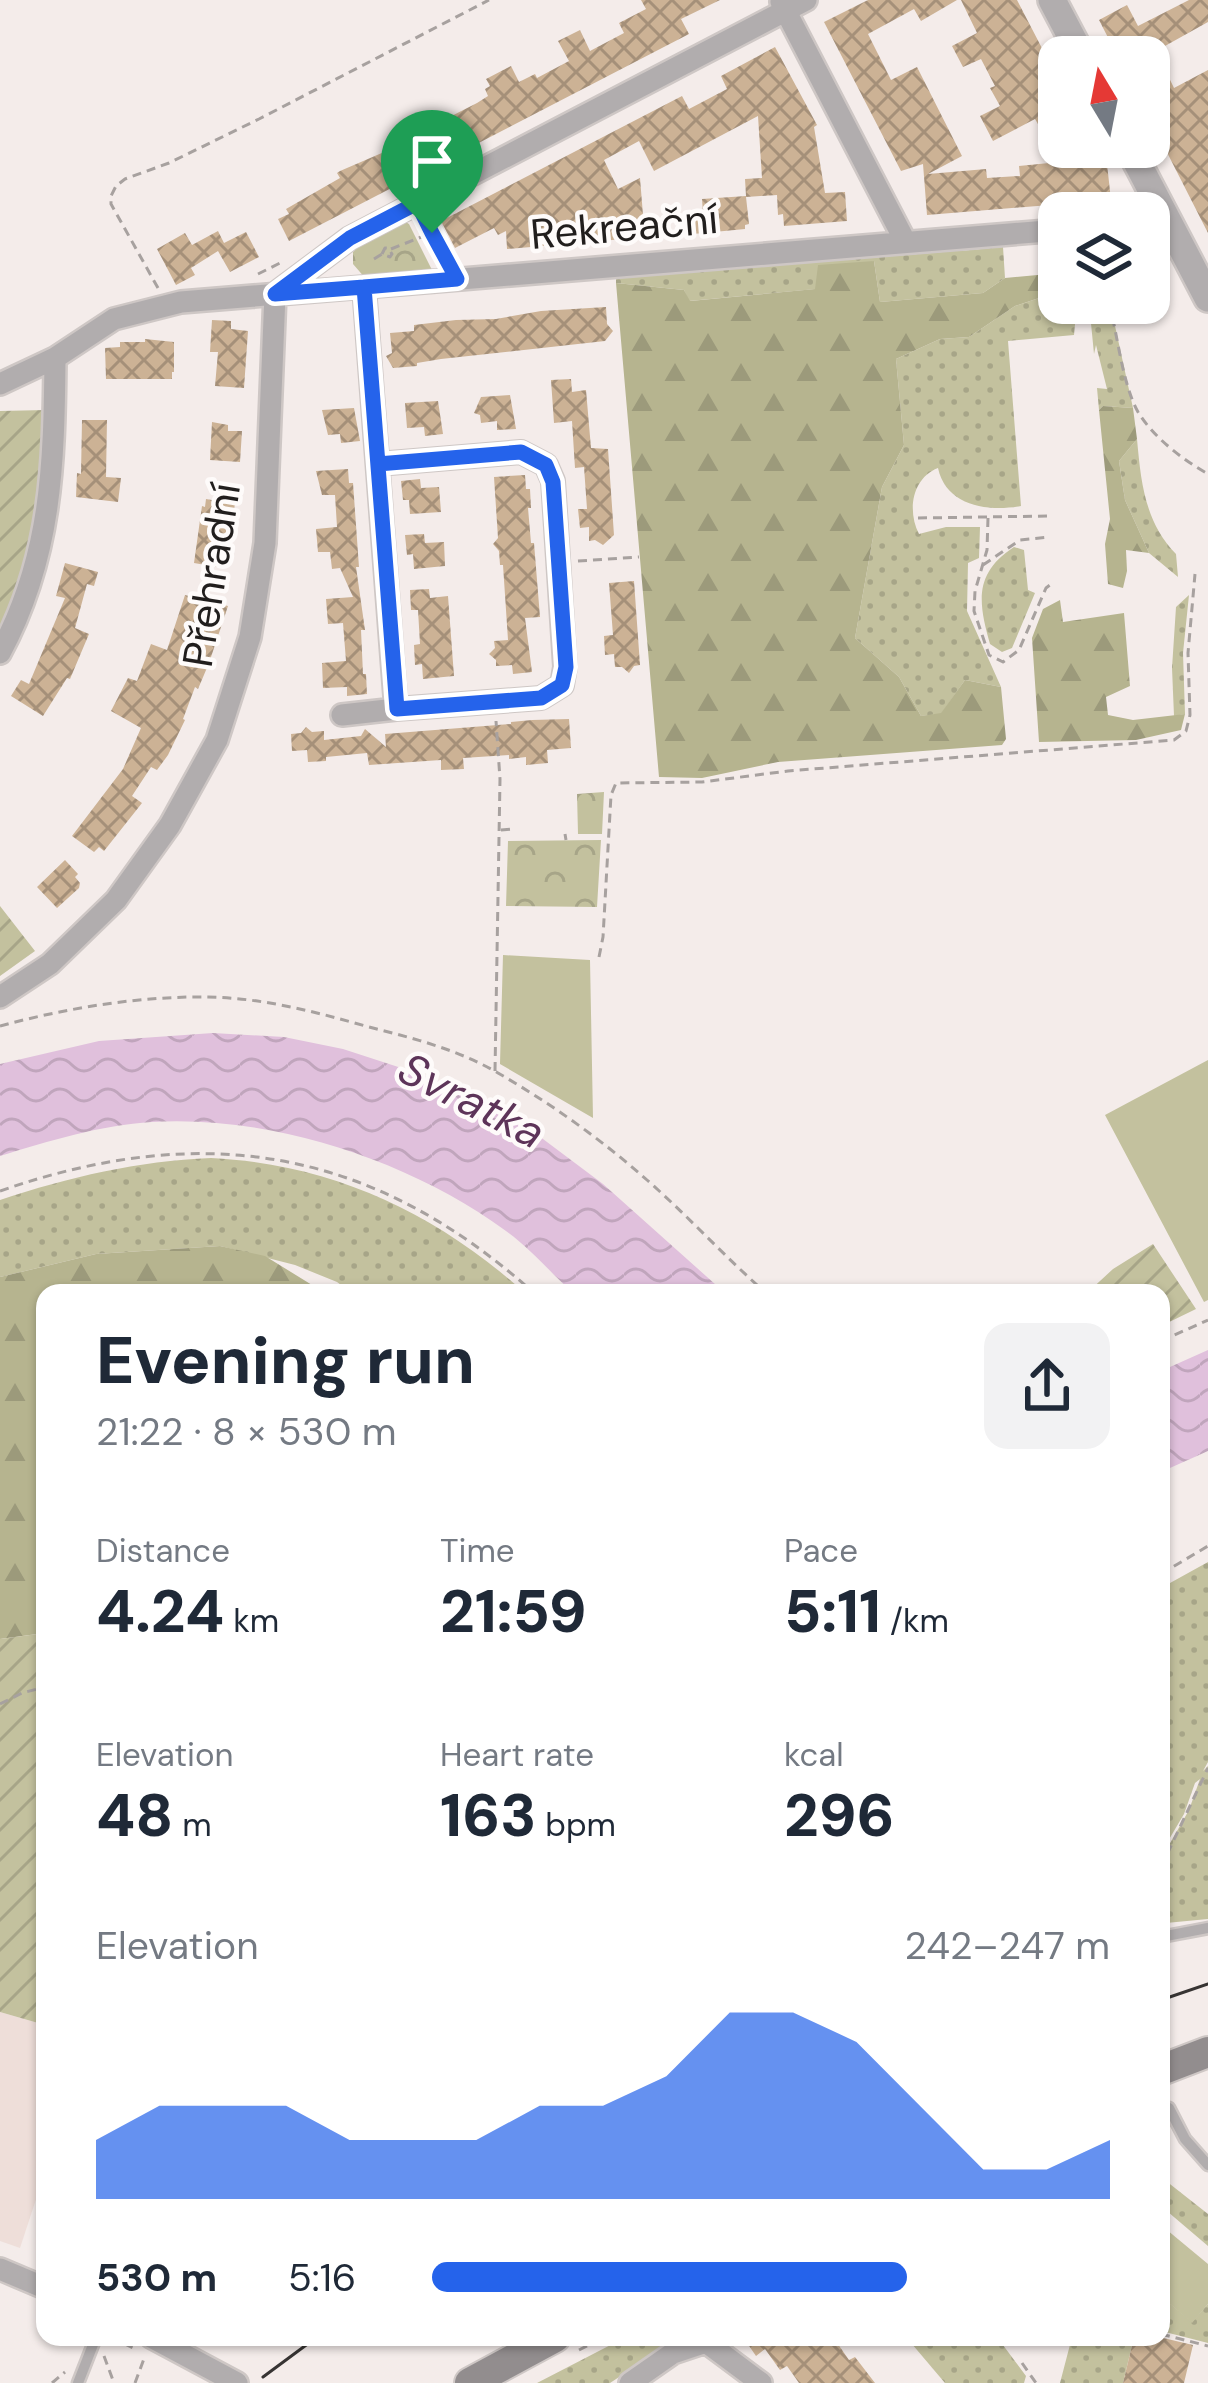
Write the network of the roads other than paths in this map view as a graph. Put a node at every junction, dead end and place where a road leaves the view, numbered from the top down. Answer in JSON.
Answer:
{"nodes":[{"id":1,"x":1052,"y":0,"type":"edge"},
{"id":2,"x":790,"y":4,"type":"edge"},
{"id":3,"x":1071,"y":36,"type":"edge"},
{"id":4,"x":1038,"y":232,"type":"edge"},
{"id":5,"x":1170,"y":240,"type":"edge"},
{"id":6,"x":905,"y":241,"type":"junction"},
{"id":7,"x":364,"y":287,"type":"junction"},
{"id":8,"x":275,"y":294,"type":"junction"},
{"id":9,"x":1208,"y":298,"type":"edge"},
{"id":10,"x":55,"y":358,"type":"junction"},
{"id":11,"x":1,"y":384,"type":"edge"},
{"id":12,"x":378,"y":464,"type":"junction"},
{"id":13,"x":0,"y":653,"type":"edge"},
{"id":14,"x":397,"y":709,"type":"junction"},
{"id":15,"x":342,"y":715,"type":"dead end"},
{"id":16,"x":0,"y":998,"type":"edge"},
{"id":17,"x":1208,"y":1928,"type":"edge"},
{"id":18,"x":1170,"y":1935,"type":"edge"},
{"id":19,"x":1208,"y":2052,"type":"edge"},
{"id":20,"x":1170,"y":2066,"type":"edge"},
{"id":21,"x":1170,"y":2110,"type":"edge"},
{"id":22,"x":1208,"y":2165,"type":"edge"},
{"id":23,"x":0,"y":2269,"type":"edge"},
{"id":24,"x":36,"y":2284,"type":"edge"},
{"id":25,"x":92,"y":2346,"type":"edge"},
{"id":26,"x":168,"y":2346,"type":"edge"},
{"id":27,"x":539,"y":2346,"type":"edge"},
{"id":28,"x":694,"y":2346,"type":"edge"},
{"id":29,"x":711,"y":2346,"type":"edge"},
{"id":30,"x":78,"y":2383,"type":"edge"},
{"id":31,"x":237,"y":2383,"type":"edge"},
{"id":32,"x":470,"y":2383,"type":"edge"},
{"id":33,"x":630,"y":2383,"type":"edge"},
{"id":34,"x":761,"y":2383,"type":"edge"}],
"edges":[{"from":1,"to":3,"type":"street"},
{"from":2,"to":6,"type":"street"},
{"from":2,"to":8,"type":"street"},
{"from":4,"to":6,"type":"street","name":"Rekreační"},
{"from":5,"to":9,"type":"street"},
{"from":6,"to":7,"type":"street","name":"Rekreační"},
{"from":7,"to":8,"type":"street","name":"Rekreační"},
{"from":7,"to":12,"type":"street"},
{"from":8,"to":10,"type":"street","name":"Rekreační"},
{"from":8,"to":16,"type":"street","name":"Přehradní"},
{"from":10,"to":11,"type":"street","name":"Rekreační"},
{"from":10,"to":13,"type":"street"},
{"from":12,"to":14,"type":"street"},
{"from":12,"to":14,"type":"street"},
{"from":14,"to":15,"type":"street"},
{"from":17,"to":18,"type":"lane"},
{"from":19,"to":20,"type":"main road"},
{"from":21,"to":22,"type":"lane"},
{"from":23,"to":24,"type":"street"},
{"from":25,"to":30,"type":"lane"},
{"from":26,"to":31,"type":"street"},
{"from":27,"to":32,"type":"main road"},
{"from":28,"to":33,"type":"street"},
{"from":29,"to":34,"type":"street"}]}
